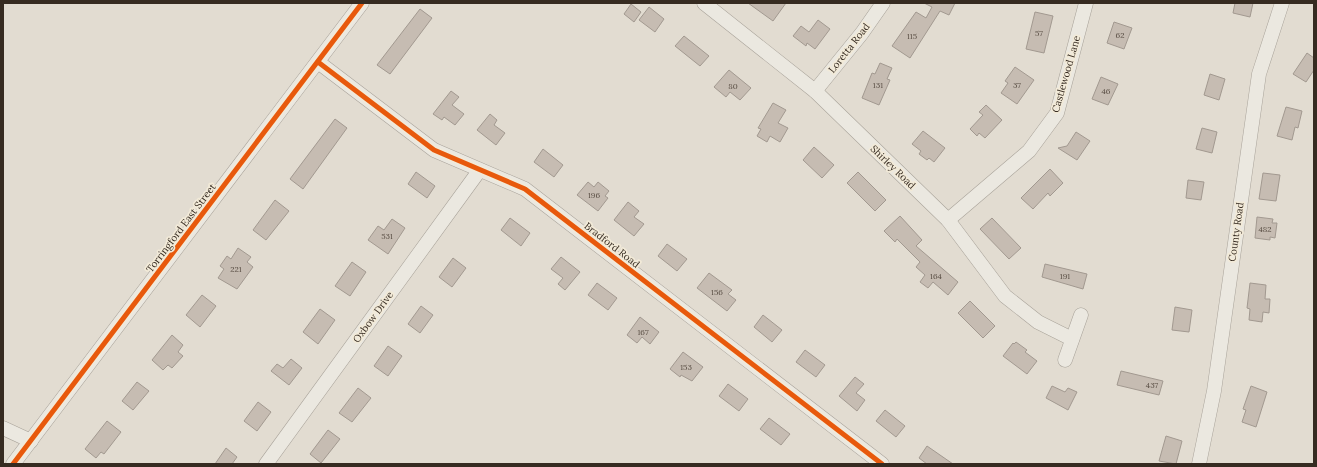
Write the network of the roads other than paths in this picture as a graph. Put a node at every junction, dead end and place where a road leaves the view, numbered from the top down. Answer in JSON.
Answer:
{"nodes":[{"id":1,"x":362,"y":3,"type":"edge"},
{"id":2,"x":704,"y":3,"type":"edge"},
{"id":3,"x":883,"y":3,"type":"edge"},
{"id":4,"x":1086,"y":3,"type":"edge"},
{"id":5,"x":1282,"y":3,"type":"edge"},
{"id":6,"x":318,"y":62,"type":"junction"},
{"id":7,"x":815,"y":91,"type":"junction"},
{"id":8,"x":480,"y":171,"type":"junction"},
{"id":9,"x":948,"y":220,"type":"junction"},
{"id":10,"x":1081,"y":315,"type":"dead end"},
{"id":11,"x":1072,"y":339,"type":"junction"},
{"id":12,"x":1065,"y":360,"type":"dead end"},
{"id":13,"x":3,"y":428,"type":"edge"},
{"id":14,"x":31,"y":441,"type":"junction"},
{"id":15,"x":13,"y":464,"type":"edge"},
{"id":16,"x":266,"y":464,"type":"edge"},
{"id":17,"x":882,"y":464,"type":"edge"},
{"id":18,"x":1199,"y":464,"type":"edge"}],
"edges":[{"from":1,"to":6,"type":"street","name":"Torringford East Street"},
{"from":2,"to":7,"type":"street","name":"Shirley Road"},
{"from":3,"to":7,"type":"street","name":"Loretta Road"},
{"from":4,"to":9,"type":"street","name":"Castlewood Lane"},
{"from":5,"to":18,"type":"street","name":"County Road"},
{"from":6,"to":8,"type":"street","name":"Bradford Road"},
{"from":6,"to":14,"type":"street","name":"Torringford East Street"},
{"from":7,"to":9,"type":"street","name":"Shirley Road"},
{"from":8,"to":16,"type":"street","name":"Oxbow Drive"},
{"from":8,"to":17,"type":"street","name":"Bradford Road"},
{"from":9,"to":11,"type":"street","name":"Shirley Road"},
{"from":10,"to":11,"type":"street"},
{"from":11,"to":12,"type":"street"},
{"from":13,"to":14,"type":"street"},
{"from":14,"to":15,"type":"street","name":"Torringford East Street"}]}
